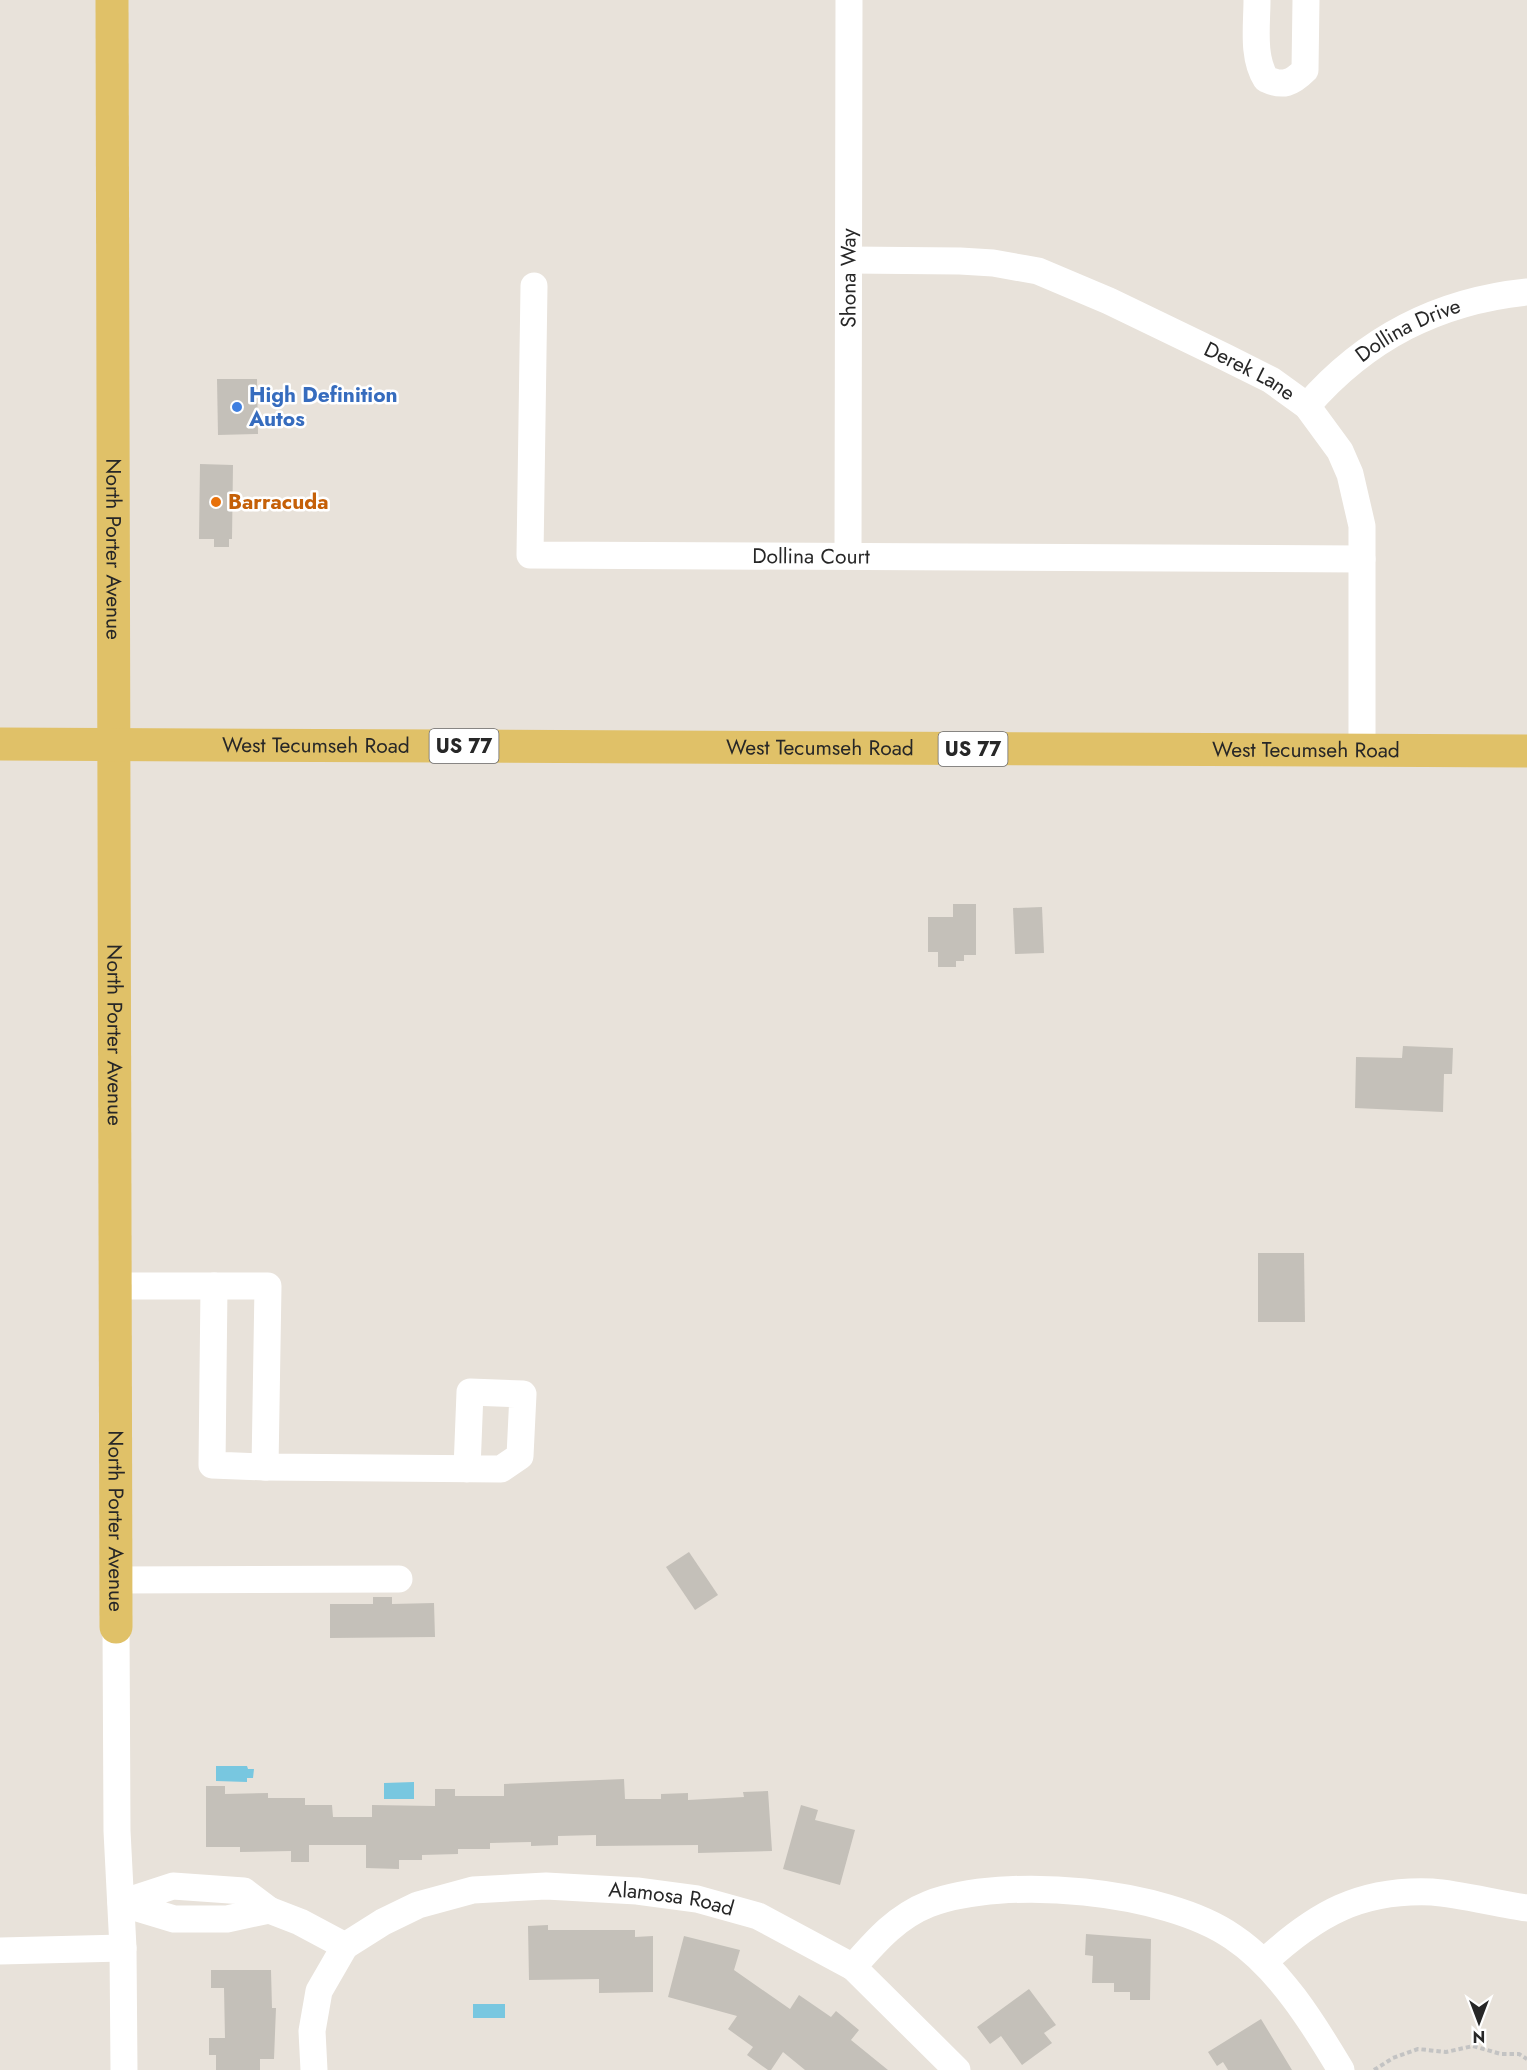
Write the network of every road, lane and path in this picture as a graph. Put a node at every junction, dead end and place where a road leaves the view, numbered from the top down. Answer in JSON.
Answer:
{"nodes":[{"id":1,"x":112,"y":0,"type":"edge"},
{"id":2,"x":849,"y":0,"type":"edge"},
{"id":3,"x":1257,"y":0,"type":"edge"},
{"id":4,"x":1306,"y":0,"type":"edge"},
{"id":5,"x":849,"y":260,"type":"junction"},
{"id":6,"x":534,"y":286,"type":"dead end"},
{"id":7,"x":1527,"y":292,"type":"edge"},
{"id":8,"x":1307,"y":406,"type":"junction"},
{"id":9,"x":848,"y":556,"type":"junction"},
{"id":10,"x":1362,"y":559,"type":"junction"},
{"id":11,"x":0,"y":744,"type":"edge"},
{"id":12,"x":112,"y":744,"type":"junction"},
{"id":13,"x":1362,"y":750,"type":"junction"},
{"id":14,"x":1527,"y":751,"type":"edge"},
{"id":15,"x":114,"y":1286,"type":"junction"},
{"id":16,"x":214,"y":1286,"type":"junction"},
{"id":17,"x":265,"y":1467,"type":"junction"},
{"id":18,"x":467,"y":1468,"type":"dead end"},
{"id":19,"x":399,"y":1579,"type":"dead end"},
{"id":20,"x":116,"y":1580,"type":"junction"},
{"id":21,"x":116,"y":1627,"type":"joint"},
{"id":22,"x":121,"y":1903,"type":"junction"},
{"id":23,"x":1527,"y":1908,"type":"edge"},
{"id":24,"x":345,"y":1947,"type":"junction"},
{"id":25,"x":123,"y":1948,"type":"junction"},
{"id":26,"x":0,"y":1951,"type":"edge"},
{"id":27,"x":1264,"y":1962,"type":"junction"},
{"id":28,"x":853,"y":1967,"type":"junction"},
{"id":29,"x":1527,"y":2059,"type":"edge"},
{"id":30,"x":124,"y":2070,"type":"edge"},
{"id":31,"x":314,"y":2070,"type":"edge"},
{"id":32,"x":957,"y":2070,"type":"edge"},
{"id":33,"x":1341,"y":2070,"type":"edge"},
{"id":34,"x":1374,"y":2070,"type":"edge"}],
"edges":[{"from":1,"to":12,"type":"main road","name":"North Porter Avenue"},
{"from":2,"to":5,"type":"street","name":"Shona Way"},
{"from":3,"to":4,"type":"street"},
{"from":5,"to":8,"type":"street","name":"Derek Lane"},
{"from":5,"to":9,"type":"street","name":"Shona Way"},
{"from":6,"to":9,"type":"street","name":"Dollina Court"},
{"from":7,"to":8,"type":"street","name":"Dollina Drive"},
{"from":8,"to":10,"type":"street","name":"Derek Lane"},
{"from":9,"to":10,"type":"street","name":"Dollina Court"},
{"from":10,"to":13,"type":"street","name":"Derek Lane"},
{"from":11,"to":12,"type":"main road","number":"US 77"},
{"from":12,"to":13,"type":"main road","name":"West Tecumseh Road","number":"US 77"},
{"from":12,"to":15,"type":"main road","name":"North Porter Avenue"},
{"from":13,"to":14,"type":"main road","name":"West Tecumseh Road","number":"US 77"},
{"from":15,"to":16,"type":"street"},
{"from":15,"to":20,"type":"main road","name":"North Porter Avenue"},
{"from":16,"to":17,"type":"street"},
{"from":16,"to":17,"type":"street"},
{"from":17,"to":18,"type":"street"},
{"from":19,"to":20,"type":"street"},
{"from":20,"to":21,"type":"main road","name":"North Porter Avenue"},
{"from":21,"to":22,"type":"street","name":"North Porter Avenue"},
{"from":22,"to":24,"type":"street"},
{"from":22,"to":25,"type":"street","name":"North Porter Avenue"},
{"from":23,"to":27,"type":"street"},
{"from":24,"to":28,"type":"street","name":"Alamosa Road"},
{"from":24,"to":31,"type":"street","name":"Alamosa Road"},
{"from":25,"to":26,"type":"street"},
{"from":25,"to":30,"type":"street","name":"North Porter Avenue"},
{"from":27,"to":28,"type":"street"},
{"from":27,"to":33,"type":"street"},
{"from":28,"to":32,"type":"street","name":"Alamosa Road"},
{"from":29,"to":34,"type":"path"}]}
